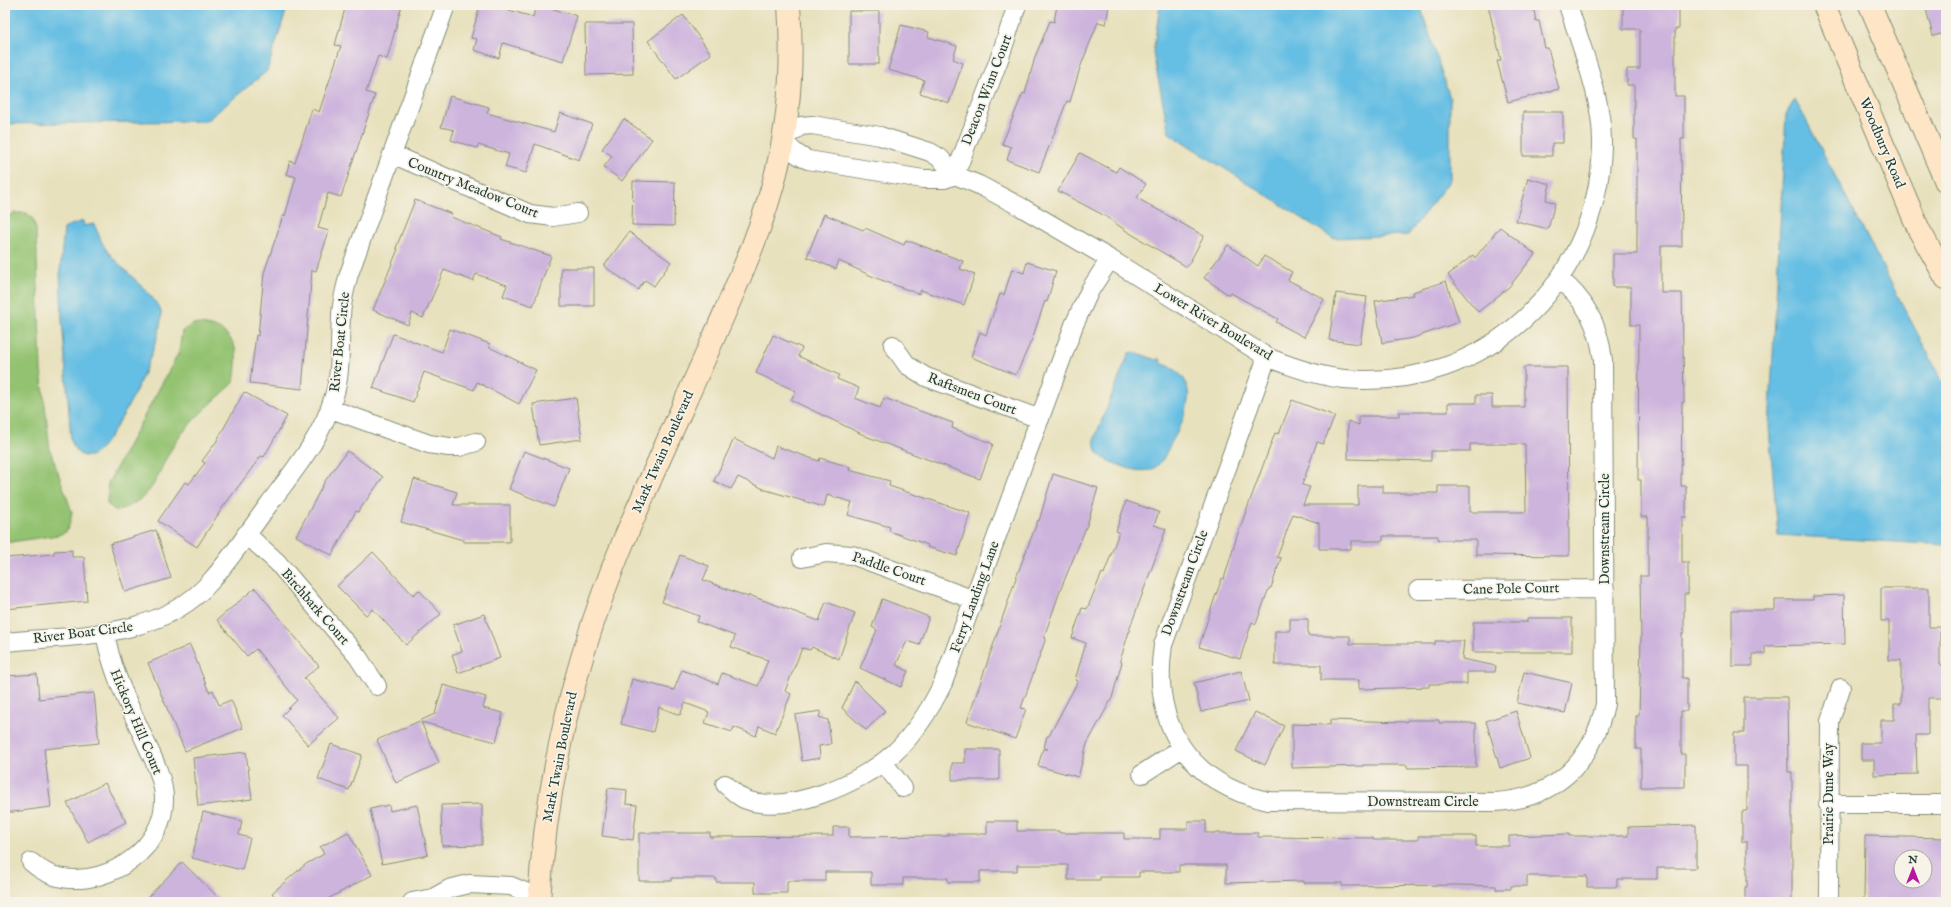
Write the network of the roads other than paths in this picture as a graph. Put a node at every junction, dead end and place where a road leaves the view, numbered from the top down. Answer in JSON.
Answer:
{"nodes":[{"id":1,"x":446,"y":5,"type":"edge"},
{"id":2,"x":789,"y":5,"type":"edge"},
{"id":3,"x":1017,"y":5,"type":"edge"},
{"id":4,"x":1568,"y":5,"type":"edge"},
{"id":5,"x":1824,"y":5,"type":"edge"},
{"id":6,"x":1870,"y":5,"type":"edge"},
{"id":7,"x":783,"y":138,"type":"junction"},
{"id":8,"x":392,"y":154,"type":"junction"},
{"id":9,"x":955,"y":175,"type":"junction"},
{"id":10,"x":1946,"y":182,"type":"edge"},
{"id":11,"x":578,"y":213,"type":"dead end"},
{"id":12,"x":1110,"y":259,"type":"junction"},
{"id":13,"x":1946,"y":278,"type":"edge"},
{"id":14,"x":1559,"y":279,"type":"junction"},
{"id":15,"x":893,"y":344,"type":"dead end"},
{"id":16,"x":1267,"y":357,"type":"junction"},
{"id":17,"x":331,"y":409,"type":"junction"},
{"id":18,"x":1040,"y":419,"type":"junction"},
{"id":19,"x":476,"y":442,"type":"dead end"},
{"id":20,"x":246,"y":534,"type":"junction"},
{"id":21,"x":802,"y":558,"type":"dead end"},
{"id":22,"x":1605,"y":588,"type":"junction"},
{"id":23,"x":1418,"y":590,"type":"dead end"},
{"id":24,"x":974,"y":600,"type":"junction"},
{"id":25,"x":105,"y":632,"type":"junction"},
{"id":26,"x":5,"y":642,"type":"edge"},
{"id":27,"x":377,"y":686,"type":"dead end"},
{"id":28,"x":1841,"y":688,"type":"dead end"},
{"id":29,"x":1182,"y":748,"type":"junction"},
{"id":30,"x":883,"y":762,"type":"junction"},
{"id":31,"x":1142,"y":774,"type":"dead end"},
{"id":32,"x":725,"y":784,"type":"dead end"},
{"id":33,"x":903,"y":788,"type":"dead end"},
{"id":34,"x":1828,"y":804,"type":"junction"},
{"id":35,"x":1946,"y":804,"type":"edge"},
{"id":36,"x":31,"y":862,"type":"dead end"},
{"id":37,"x":435,"y":900,"type":"edge"},
{"id":38,"x":412,"y":902,"type":"edge"},
{"id":39,"x":538,"y":902,"type":"edge"},
{"id":40,"x":1829,"y":902,"type":"edge"}],
"edges":[{"from":1,"to":8,"type":"street","name":"River Boat Circle"},
{"from":2,"to":7,"type":"street","name":"Mark Twain Boulevard"},
{"from":3,"to":9,"type":"street","name":"Deacon Winn Court"},
{"from":4,"to":14,"type":"street","name":"Lower River Boulevard"},
{"from":5,"to":13,"type":"street","name":"Woodbury Road"},
{"from":6,"to":10,"type":"street"},
{"from":7,"to":9,"type":"street"},
{"from":7,"to":9,"type":"street","name":"Lower River Boulevard"},
{"from":7,"to":39,"type":"street","name":"Mark Twain Boulevard"},
{"from":8,"to":11,"type":"street","name":"Country Meadow Court"},
{"from":8,"to":17,"type":"street","name":"River Boat Circle"},
{"from":9,"to":12,"type":"street","name":"Lower River Boulevard"},
{"from":12,"to":16,"type":"street","name":"Lower River Boulevard"},
{"from":12,"to":18,"type":"street","name":"Ferry Landing Lane"},
{"from":14,"to":16,"type":"street","name":"Lower River Boulevard"},
{"from":14,"to":22,"type":"street","name":"Downstream Circle"},
{"from":15,"to":18,"type":"street","name":"Raftsmen Court"},
{"from":16,"to":29,"type":"street","name":"Downstream Circle"},
{"from":17,"to":19,"type":"street"},
{"from":17,"to":20,"type":"street","name":"River Boat Circle"},
{"from":18,"to":24,"type":"street","name":"Ferry Landing Lane"},
{"from":20,"to":25,"type":"street","name":"River Boat Circle"},
{"from":20,"to":27,"type":"street","name":"Birchbark Court"},
{"from":21,"to":24,"type":"street","name":"Paddle Court"},
{"from":22,"to":23,"type":"street","name":"Cane Pole Court"},
{"from":22,"to":29,"type":"street","name":"Downstream Circle"},
{"from":24,"to":30,"type":"street","name":"Ferry Landing Lane"},
{"from":25,"to":26,"type":"street","name":"River Boat Circle"},
{"from":25,"to":36,"type":"street","name":"Hickory Hill Court"},
{"from":28,"to":34,"type":"street","name":"Prairie Dune Way"},
{"from":29,"to":31,"type":"street"},
{"from":30,"to":32,"type":"street","name":"Ferry Landing Lane"},
{"from":30,"to":33,"type":"street"},
{"from":34,"to":35,"type":"street"},
{"from":34,"to":40,"type":"street","name":"Prairie Dune Way"},
{"from":37,"to":38,"type":"street"},
{"from":37,"to":39,"type":"street"}]}
